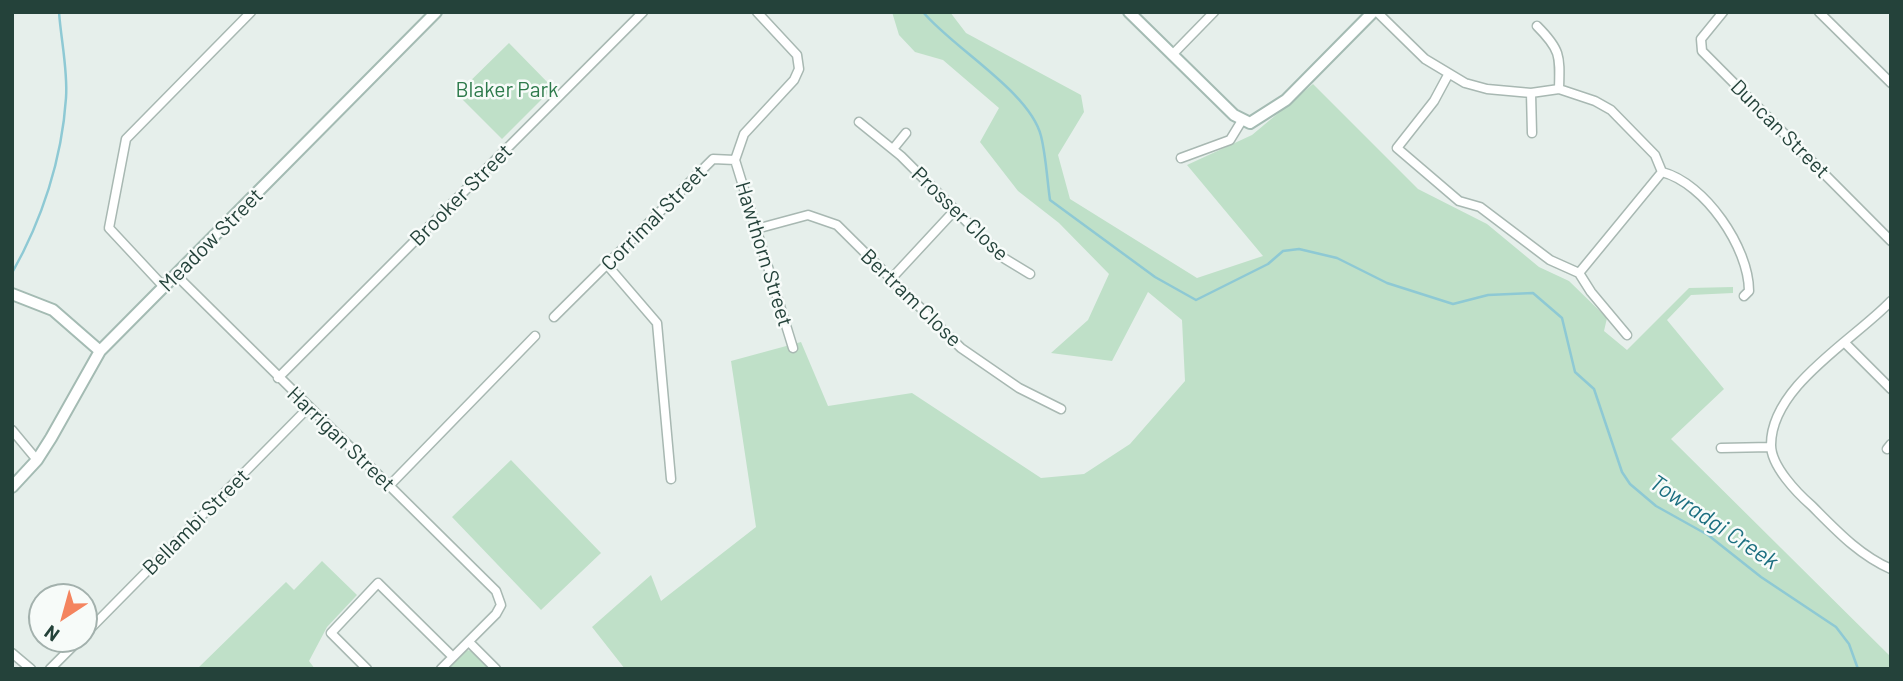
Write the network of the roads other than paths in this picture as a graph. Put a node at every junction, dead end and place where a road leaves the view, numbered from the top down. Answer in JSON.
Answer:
{"nodes":[{"id":1,"x":251,"y":12,"type":"edge"},
{"id":2,"x":436,"y":12,"type":"edge"},
{"id":3,"x":643,"y":12,"type":"edge"},
{"id":4,"x":757,"y":12,"type":"edge"},
{"id":5,"x":1129,"y":12,"type":"edge"},
{"id":6,"x":1214,"y":12,"type":"edge"},
{"id":7,"x":1375,"y":12,"type":"edge"},
{"id":8,"x":1723,"y":12,"type":"edge"},
{"id":9,"x":1819,"y":12,"type":"edge"},
{"id":10,"x":1537,"y":26,"type":"dead end"},
{"id":11,"x":1172,"y":55,"type":"junction"},
{"id":12,"x":1448,"y":75,"type":"junction"},
{"id":13,"x":1891,"y":83,"type":"edge"},
{"id":14,"x":1559,"y":89,"type":"junction"},
{"id":15,"x":1531,"y":93,"type":"junction"},
{"id":16,"x":859,"y":122,"type":"dead end"},
{"id":17,"x":1241,"y":122,"type":"junction"},
{"id":18,"x":906,"y":132,"type":"dead end"},
{"id":19,"x":1532,"y":132,"type":"dead end"},
{"id":20,"x":893,"y":149,"type":"junction"},
{"id":21,"x":1181,"y":158,"type":"dead end"},
{"id":22,"x":735,"y":160,"type":"junction"},
{"id":23,"x":1662,"y":173,"type":"junction"},
{"id":24,"x":956,"y":210,"type":"junction"},
{"id":25,"x":756,"y":229,"type":"junction"},
{"id":26,"x":1891,"y":241,"type":"edge"},
{"id":27,"x":608,"y":266,"type":"junction"},
{"id":28,"x":1579,"y":273,"type":"junction"},
{"id":29,"x":1030,"y":274,"type":"dead end"},
{"id":30,"x":176,"y":275,"type":"junction"},
{"id":31,"x":891,"y":279,"type":"junction"},
{"id":32,"x":164,"y":288,"type":"junction"},
{"id":33,"x":12,"y":294,"type":"edge"},
{"id":34,"x":1744,"y":296,"type":"dead end"},
{"id":35,"x":1891,"y":301,"type":"edge"},
{"id":36,"x":554,"y":317,"type":"dead end"},
{"id":37,"x":1627,"y":334,"type":"dead end"},
{"id":38,"x":536,"y":336,"type":"dead end"},
{"id":39,"x":1845,"y":343,"type":"junction"},
{"id":40,"x":793,"y":348,"type":"dead end"},
{"id":41,"x":100,"y":351,"type":"junction"},
{"id":42,"x":278,"y":378,"type":"junction"},
{"id":43,"x":1891,"y":389,"type":"edge"},
{"id":44,"x":308,"y":408,"type":"junction"},
{"id":45,"x":1061,"y":410,"type":"dead end"},
{"id":46,"x":12,"y":430,"type":"edge"},
{"id":47,"x":1771,"y":447,"type":"junction"},
{"id":48,"x":1721,"y":448,"type":"dead end"},
{"id":49,"x":37,"y":460,"type":"junction"},
{"id":50,"x":671,"y":479,"type":"dead end"},
{"id":51,"x":389,"y":486,"type":"junction"},
{"id":52,"x":12,"y":487,"type":"edge"},
{"id":53,"x":1891,"y":569,"type":"edge"},
{"id":54,"x":98,"y":621,"type":"edge"},
{"id":55,"x":469,"y":642,"type":"junction"},
{"id":56,"x":12,"y":653,"type":"edge"},
{"id":57,"x":66,"y":653,"type":"edge"},
{"id":58,"x":453,"y":657,"type":"junction"},
{"id":59,"x":31,"y":669,"type":"edge"},
{"id":60,"x":50,"y":669,"type":"edge"},
{"id":61,"x":367,"y":669,"type":"edge"},
{"id":62,"x":442,"y":669,"type":"edge"},
{"id":63,"x":496,"y":669,"type":"edge"}],
"edges":[{"from":1,"to":32,"type":"street"},
{"from":2,"to":30,"type":"main road","name":"Meadow Street"},
{"from":3,"to":42,"type":"street","name":"Brooker Street"},
{"from":4,"to":22,"type":"street","name":"Corrimal Street"},
{"from":5,"to":11,"type":"main road"},
{"from":6,"to":11,"type":"street"},
{"from":7,"to":12,"type":"street"},
{"from":7,"to":17,"type":"main road"},
{"from":8,"to":26,"type":"street","name":"Duncan Street"},
{"from":9,"to":13,"type":"street"},
{"from":10,"to":14,"type":"street"},
{"from":11,"to":17,"type":"main road"},
{"from":12,"to":15,"type":"street"},
{"from":12,"to":28,"type":"street"},
{"from":14,"to":15,"type":"street"},
{"from":14,"to":23,"type":"street"},
{"from":15,"to":19,"type":"street"},
{"from":16,"to":20,"type":"street","name":"Prosser Close"},
{"from":17,"to":21,"type":"street"},
{"from":18,"to":20,"type":"street","name":"Prosser Close"},
{"from":20,"to":24,"type":"street","name":"Prosser Close"},
{"from":22,"to":25,"type":"street","name":"Hawthorn Street"},
{"from":22,"to":27,"type":"street","name":"Corrimal Street"},
{"from":23,"to":28,"type":"street"},
{"from":23,"to":34,"type":"street"},
{"from":24,"to":29,"type":"street","name":"Prosser Close"},
{"from":24,"to":31,"type":"street"},
{"from":25,"to":31,"type":"street","name":"Bertram Close"},
{"from":25,"to":40,"type":"street","name":"Hawthorn Street"},
{"from":27,"to":36,"type":"street","name":"Corrimal Street"},
{"from":27,"to":50,"type":"street"},
{"from":28,"to":37,"type":"street"},
{"from":30,"to":32,"type":"main road","name":"Meadow Street"},
{"from":30,"to":42,"type":"street","name":"Harrigan Street"},
{"from":31,"to":45,"type":"street","name":"Bertram Close"},
{"from":32,"to":41,"type":"main road","name":"Meadow Street"},
{"from":33,"to":41,"type":"main road"},
{"from":35,"to":39,"type":"street"},
{"from":38,"to":51,"type":"street"},
{"from":39,"to":43,"type":"street"},
{"from":39,"to":47,"type":"street"},
{"from":41,"to":49,"type":"main road","name":"Meadow Street"},
{"from":42,"to":44,"type":"street","name":"Harrigan Street"},
{"from":44,"to":51,"type":"street","name":"Harrigan Street"},
{"from":44,"to":54,"type":"street","name":"Bellambi Street"},
{"from":46,"to":49,"type":"street"},
{"from":47,"to":48,"type":"street"},
{"from":47,"to":53,"type":"street"},
{"from":49,"to":52,"type":"main road","name":"Meadow Street"},
{"from":51,"to":55,"type":"street","name":"Harrigan Street"},
{"from":55,"to":58,"type":"street"},
{"from":55,"to":63,"type":"street"},
{"from":56,"to":59,"type":"street"},
{"from":57,"to":60,"type":"street"},
{"from":58,"to":61,"type":"street"},
{"from":58,"to":62,"type":"street"}]}
